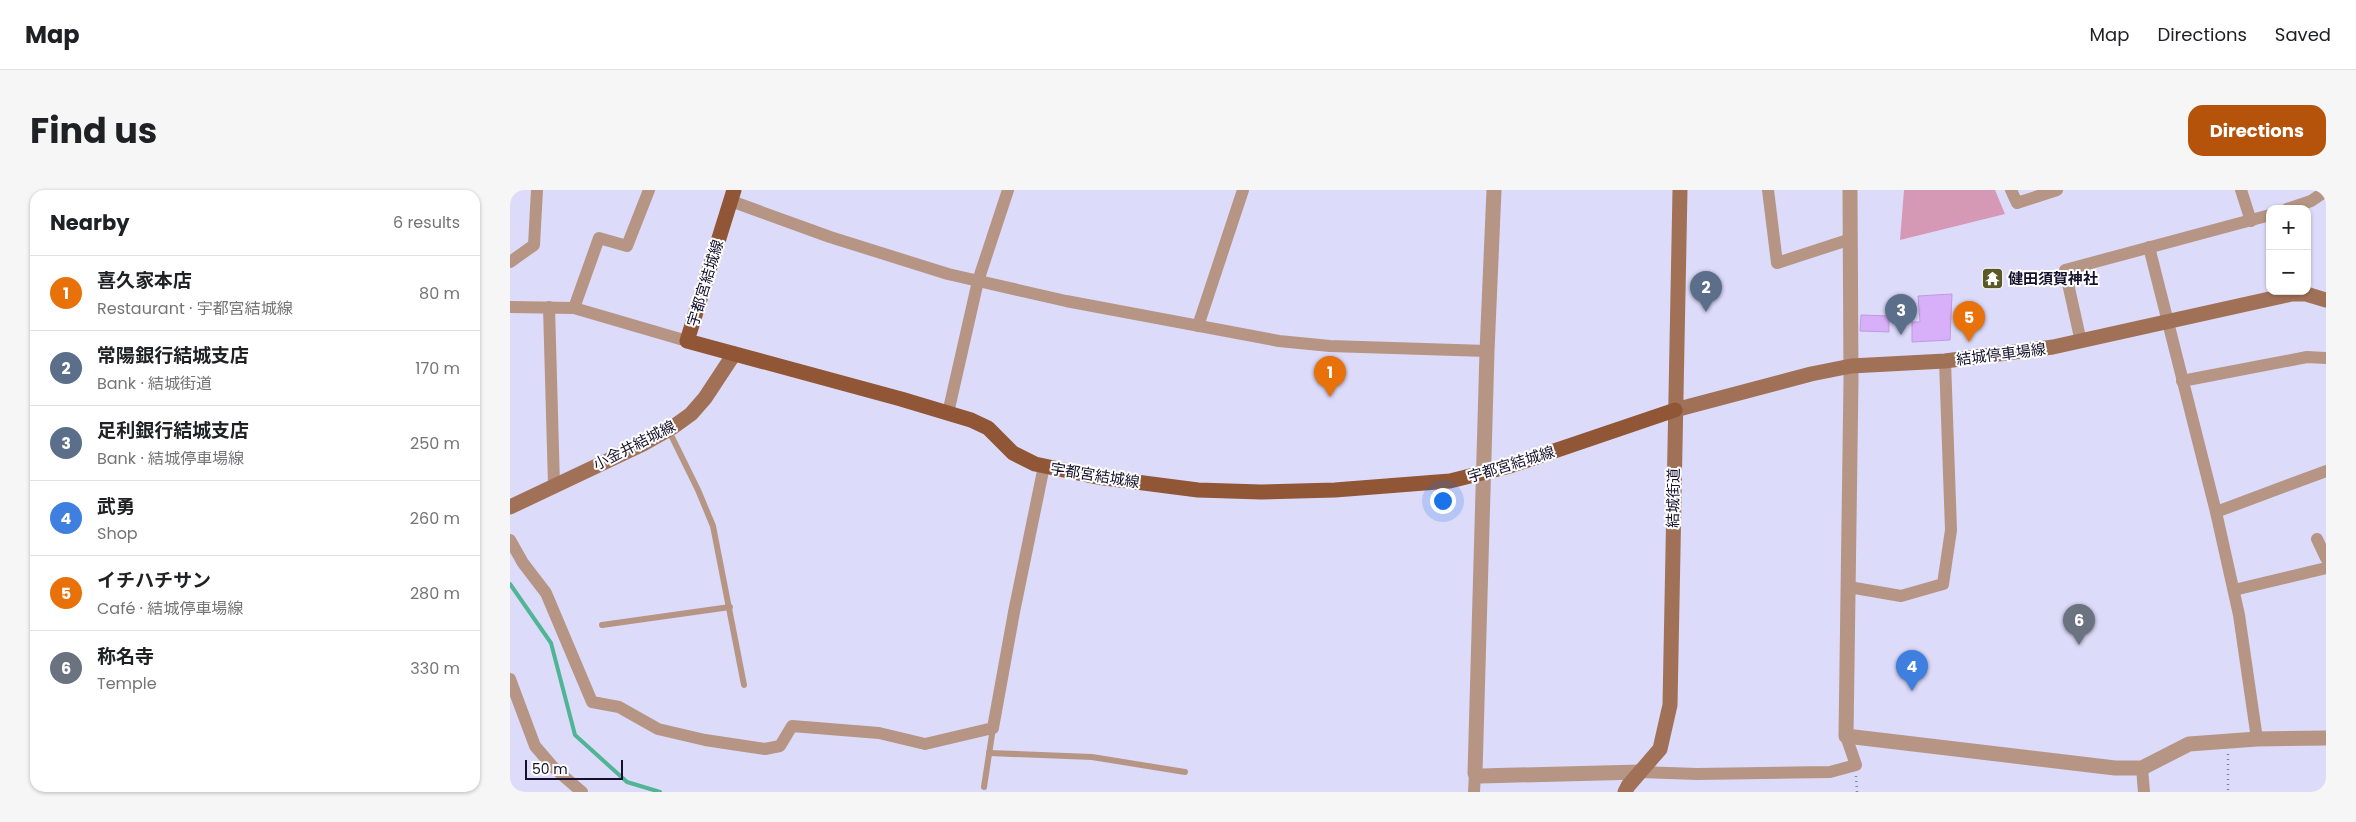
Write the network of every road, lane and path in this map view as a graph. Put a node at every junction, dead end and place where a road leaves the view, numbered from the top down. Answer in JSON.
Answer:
{"nodes":[{"id":1,"x":537,"y":190,"type":"edge"},
{"id":2,"x":649,"y":190,"type":"edge"},
{"id":3,"x":1008,"y":190,"type":"edge"},
{"id":4,"x":1243,"y":190,"type":"edge"},
{"id":5,"x":1494,"y":190,"type":"edge"},
{"id":6,"x":1680,"y":190,"type":"edge"},
{"id":7,"x":1768,"y":190,"type":"edge"},
{"id":8,"x":1850,"y":190,"type":"edge"},
{"id":9,"x":2010,"y":190,"type":"edge"},
{"id":10,"x":2057,"y":190,"type":"edge"},
{"id":11,"x":2241,"y":190,"type":"edge"},
{"id":12,"x":2326,"y":191,"type":"edge"},
{"id":13,"x":732,"y":196,"type":"edge"},
{"id":14,"x":2299,"y":205,"type":"edge"},
{"id":15,"x":2266,"y":216,"type":"edge"},
{"id":16,"x":2251,"y":221,"type":"junction"},
{"id":17,"x":1851,"y":240,"type":"junction"},
{"id":18,"x":2149,"y":247,"type":"junction"},
{"id":19,"x":510,"y":262,"type":"edge"},
{"id":20,"x":978,"y":282,"type":"junction"},
{"id":21,"x":2326,"y":300,"type":"edge"},
{"id":22,"x":510,"y":307,"type":"edge"},
{"id":23,"x":548,"y":307,"type":"junction"},
{"id":24,"x":574,"y":308,"type":"junction"},
{"id":25,"x":2167,"y":321,"type":"junction"},
{"id":26,"x":1198,"y":326,"type":"junction"},
{"id":27,"x":687,"y":341,"type":"junction"},
{"id":28,"x":2081,"y":342,"type":"junction"},
{"id":29,"x":1487,"y":351,"type":"junction"},
{"id":30,"x":734,"y":354,"type":"junction"},
{"id":31,"x":2326,"y":358,"type":"edge"},
{"id":32,"x":1945,"y":361,"type":"junction"},
{"id":33,"x":1851,"y":366,"type":"junction"},
{"id":34,"x":2182,"y":381,"type":"junction"},
{"id":35,"x":1675,"y":410,"type":"junction"},
{"id":36,"x":948,"y":413,"type":"junction"},
{"id":37,"x":668,"y":429,"type":"junction"},
{"id":38,"x":1044,"y":466,"type":"junction"},
{"id":39,"x":2326,"y":471,"type":"edge"},
{"id":40,"x":1484,"y":474,"type":"junction"},
{"id":41,"x":554,"y":486,"type":"junction"},
{"id":42,"x":510,"y":507,"type":"edge"},
{"id":43,"x":2216,"y":512,"type":"junction"},
{"id":44,"x":2317,"y":538,"type":"dead end"},
{"id":45,"x":510,"y":540,"type":"edge"},
{"id":46,"x":2326,"y":558,"type":"edge"},
{"id":47,"x":2326,"y":568,"type":"edge"},
{"id":48,"x":1849,"y":587,"type":"junction"},
{"id":49,"x":2234,"y":590,"type":"junction"},
{"id":50,"x":730,"y":607,"type":"junction"},
{"id":51,"x":602,"y":625,"type":"dead end"},
{"id":52,"x":510,"y":679,"type":"edge"},
{"id":53,"x":744,"y":685,"type":"dead end"},
{"id":54,"x":993,"y":728,"type":"junction"},
{"id":55,"x":1846,"y":736,"type":"junction"},
{"id":56,"x":2326,"y":738,"type":"edge"},
{"id":57,"x":2257,"y":739,"type":"junction"},
{"id":58,"x":2228,"y":741,"type":"junction"},
{"id":59,"x":989,"y":753,"type":"junction"},
{"id":60,"x":2142,"y":768,"type":"junction"},
{"id":61,"x":1185,"y":772,"type":"dead end"},
{"id":62,"x":1640,"y":772,"type":"junction"},
{"id":63,"x":1474,"y":773,"type":"junction"},
{"id":64,"x":984,"y":787,"type":"dead end"},
{"id":65,"x":582,"y":792,"type":"edge"},
{"id":66,"x":1474,"y":792,"type":"edge"},
{"id":67,"x":1625,"y":792,"type":"edge"},
{"id":68,"x":2144,"y":792,"type":"edge"},
{"id":69,"x":2228,"y":792,"type":"edge"}],
"edges":[{"from":1,"to":19,"type":"street"},
{"from":2,"to":24,"type":"street"},
{"from":3,"to":20,"type":"street"},
{"from":4,"to":26,"type":"street"},
{"from":5,"to":29,"type":"street"},
{"from":6,"to":35,"type":"main road","name":"結城街道"},
{"from":7,"to":17,"type":"street"},
{"from":8,"to":17,"type":"street"},
{"from":9,"to":10,"type":"street"},
{"from":11,"to":16,"type":"street"},
{"from":12,"to":14,"type":"street"},
{"from":13,"to":20,"type":"street"},
{"from":13,"to":27,"type":"main road","name":"宇都宮結城線"},
{"from":15,"to":16,"type":"street"},
{"from":16,"to":18,"type":"street"},
{"from":17,"to":33,"type":"street"},
{"from":18,"to":25,"type":"street"},
{"from":18,"to":28,"type":"street"},
{"from":20,"to":26,"type":"street"},
{"from":20,"to":36,"type":"street"},
{"from":21,"to":25,"type":"main road","name":"結城停車場線"},
{"from":22,"to":23,"type":"street"},
{"from":23,"to":24,"type":"street"},
{"from":23,"to":41,"type":"street"},
{"from":24,"to":27,"type":"street"},
{"from":25,"to":28,"type":"main road","name":"結城停車場線"},
{"from":25,"to":34,"type":"street"},
{"from":26,"to":29,"type":"street"},
{"from":27,"to":30,"type":"main road","name":"宇都宮結城線"},
{"from":28,"to":32,"type":"main road","name":"結城停車場線"},
{"from":29,"to":40,"type":"street"},
{"from":30,"to":36,"type":"main road","name":"宇都宮結城線"},
{"from":30,"to":37,"type":"main road","name":"小金井結城線"},
{"from":31,"to":34,"type":"street"},
{"from":32,"to":33,"type":"main road","name":"結城停車場線"},
{"from":32,"to":48,"type":"street"},
{"from":33,"to":35,"type":"main road","name":"結城停車場線"},
{"from":33,"to":48,"type":"street"},
{"from":34,"to":43,"type":"street"},
{"from":35,"to":40,"type":"main road","name":"宇都宮結城線"},
{"from":35,"to":62,"type":"main road","name":"結城街道"},
{"from":36,"to":38,"type":"main road","name":"宇都宮結城線"},
{"from":37,"to":41,"type":"main road","name":"小金井結城線"},
{"from":37,"to":50,"type":"lane"},
{"from":38,"to":40,"type":"main road","name":"宇都宮結城線"},
{"from":38,"to":54,"type":"street"},
{"from":39,"to":43,"type":"street"},
{"from":40,"to":63,"type":"street"},
{"from":41,"to":42,"type":"main road","name":"小金井結城線"},
{"from":43,"to":49,"type":"street"},
{"from":44,"to":46,"type":"street"},
{"from":45,"to":54,"type":"street"},
{"from":47,"to":49,"type":"street"},
{"from":48,"to":55,"type":"street"},
{"from":49,"to":57,"type":"street"},
{"from":50,"to":51,"type":"lane"},
{"from":50,"to":53,"type":"lane"},
{"from":52,"to":65,"type":"street"},
{"from":54,"to":59,"type":"lane"},
{"from":55,"to":60,"type":"street"},
{"from":55,"to":62,"type":"street"},
{"from":56,"to":57,"type":"street"},
{"from":57,"to":58,"type":"street"},
{"from":58,"to":60,"type":"street"},
{"from":58,"to":69,"type":"path"},
{"from":59,"to":61,"type":"lane"},
{"from":59,"to":64,"type":"lane"},
{"from":60,"to":68,"type":"street"},
{"from":62,"to":63,"type":"street"},
{"from":62,"to":67,"type":"main road","name":"結城街道"},
{"from":63,"to":66,"type":"street"}]}
